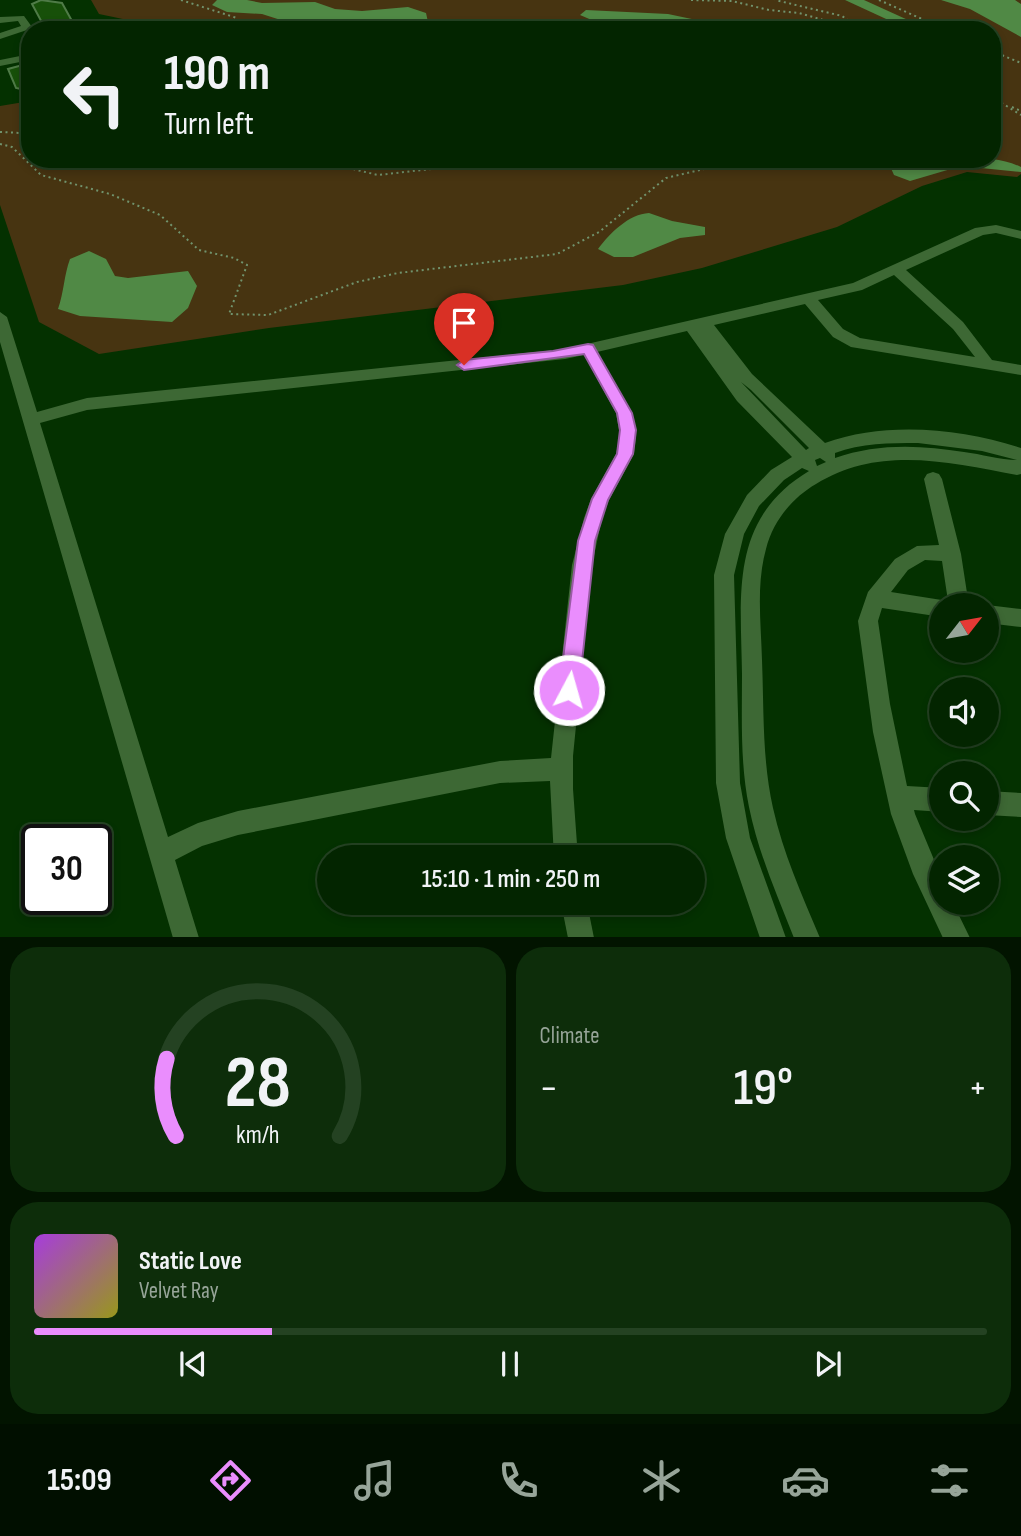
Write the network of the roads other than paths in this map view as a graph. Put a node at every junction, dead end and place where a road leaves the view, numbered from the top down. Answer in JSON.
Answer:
{"nodes":[{"id":1,"x":0,"y":20,"type":"edge"},
{"id":2,"x":23,"y":21,"type":"edge"},
{"id":3,"x":21,"y":29,"type":"edge"},
{"id":4,"x":0,"y":36,"type":"edge"},
{"id":5,"x":0,"y":43,"type":"edge"},
{"id":6,"x":4,"y":62,"type":"edge"},
{"id":7,"x":1021,"y":235,"type":"edge"},
{"id":8,"x":897,"y":270,"type":"junction"},
{"id":9,"x":809,"y":299,"type":"junction"},
{"id":10,"x":0,"y":317,"type":"edge"},
{"id":11,"x":703,"y":323,"type":"junction"},
{"id":12,"x":588,"y":349,"type":"junction"},
{"id":13,"x":987,"y":365,"type":"junction"},
{"id":14,"x":1021,"y":370,"type":"edge"},
{"id":15,"x":31,"y":420,"type":"junction"},
{"id":16,"x":811,"y":453,"type":"junction"},
{"id":17,"x":1021,"y":455,"type":"edge"},
{"id":18,"x":1021,"y":466,"type":"edge"},
{"id":19,"x":827,"y":468,"type":"junction"},
{"id":20,"x":933,"y":479,"type":"dead end"},
{"id":21,"x":951,"y":554,"type":"junction"},
{"id":22,"x":958,"y":593,"type":"edge"},
{"id":23,"x":875,"y":598,"type":"junction"},
{"id":24,"x":929,"y":606,"type":"edge"},
{"id":25,"x":999,"y":615,"type":"edge"},
{"id":26,"x":1021,"y":618,"type":"edge"},
{"id":27,"x":562,"y":769,"type":"junction"},
{"id":28,"x":899,"y":797,"type":"junction"},
{"id":29,"x":929,"y":799,"type":"edge"},
{"id":30,"x":999,"y":804,"type":"edge"},
{"id":31,"x":1021,"y":805,"type":"edge"},
{"id":32,"x":565,"y":845,"type":"edge"},
{"id":33,"x":161,"y":854,"type":"junction"},
{"id":34,"x":576,"y":915,"type":"edge"},
{"id":35,"x":186,"y":937,"type":"edge"},
{"id":36,"x":581,"y":937,"type":"edge"},
{"id":37,"x":773,"y":937,"type":"edge"},
{"id":38,"x":807,"y":937,"type":"edge"},
{"id":39,"x":957,"y":937,"type":"edge"}],
"edges":[{"from":1,"to":2,"type":"street"},
{"from":3,"to":4,"type":"street"},
{"from":5,"to":6,"type":"street"},
{"from":7,"to":8,"type":"street"},
{"from":8,"to":9,"type":"street"},
{"from":8,"to":13,"type":"street"},
{"from":9,"to":11,"type":"street"},
{"from":9,"to":13,"type":"street"},
{"from":10,"to":15,"type":"street"},
{"from":11,"to":12,"type":"street"},
{"from":11,"to":16,"type":"street"},
{"from":11,"to":16,"type":"street"},
{"from":12,"to":15,"type":"street"},
{"from":12,"to":27,"type":"street"},
{"from":13,"to":14,"type":"street"},
{"from":15,"to":33,"type":"street"},
{"from":16,"to":17,"type":"street"},
{"from":16,"to":19,"type":"street"},
{"from":16,"to":37,"type":"street"},
{"from":18,"to":19,"type":"street"},
{"from":19,"to":38,"type":"street"},
{"from":20,"to":21,"type":"street"},
{"from":21,"to":22,"type":"street"},
{"from":21,"to":23,"type":"street"},
{"from":23,"to":24,"type":"street"},
{"from":23,"to":28,"type":"street"},
{"from":25,"to":26,"type":"street"},
{"from":27,"to":32,"type":"street"},
{"from":27,"to":33,"type":"street"},
{"from":28,"to":29,"type":"street"},
{"from":28,"to":39,"type":"street"},
{"from":30,"to":31,"type":"street"},
{"from":33,"to":35,"type":"street"},
{"from":34,"to":36,"type":"street"}]}
